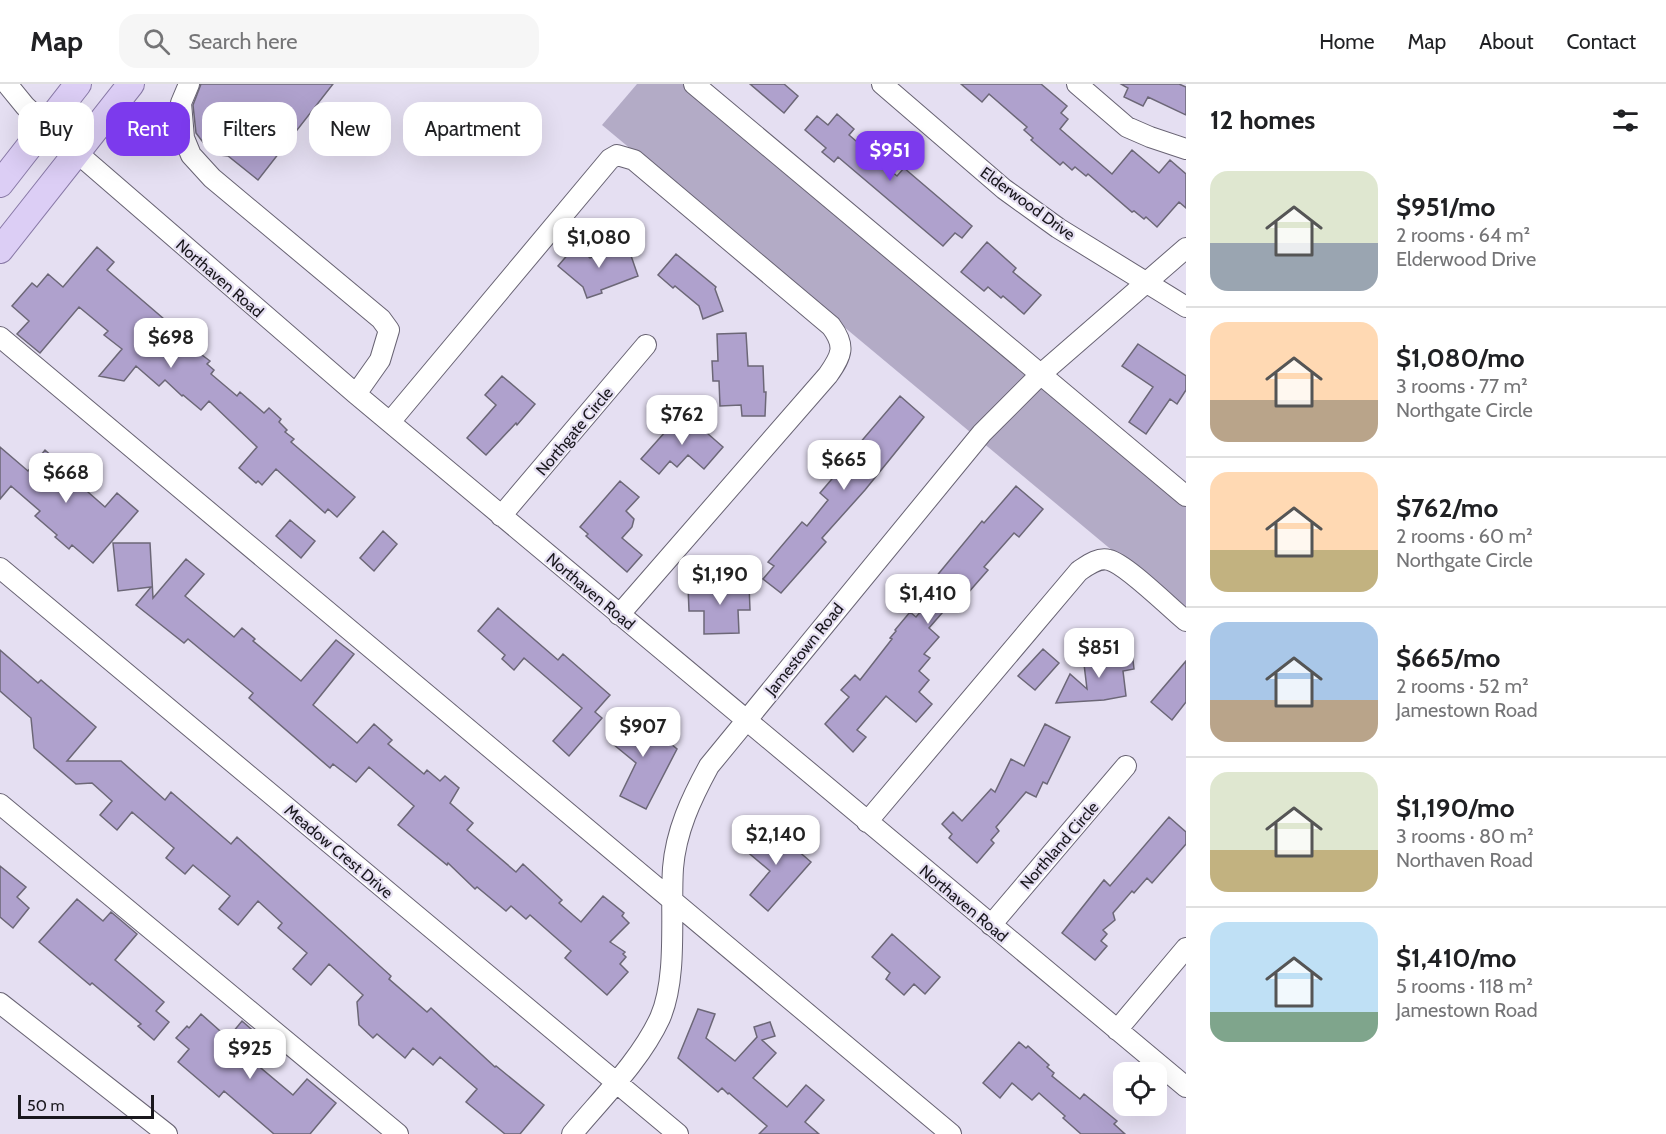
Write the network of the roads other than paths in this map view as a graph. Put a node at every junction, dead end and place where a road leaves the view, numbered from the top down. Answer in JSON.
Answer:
{"nodes":[{"id":1,"x":6,"y":84,"type":"edge"},
{"id":2,"x":78,"y":84,"type":"edge"},
{"id":3,"x":131,"y":84,"type":"edge"},
{"id":4,"x":189,"y":84,"type":"edge"},
{"id":5,"x":694,"y":84,"type":"edge"},
{"id":6,"x":882,"y":84,"type":"edge"},
{"id":7,"x":1077,"y":84,"type":"edge"},
{"id":8,"x":22,"y":102,"type":"edge"},
{"id":9,"x":64,"y":102,"type":"edge"},
{"id":10,"x":94,"y":131,"type":"edge"},
{"id":11,"x":1186,"y":149,"type":"edge"},
{"id":12,"x":22,"y":156,"type":"edge"},
{"id":13,"x":75,"y":156,"type":"edge"},
{"id":14,"x":80,"y":156,"type":"edge"},
{"id":15,"x":0,"y":184,"type":"edge"},
{"id":16,"x":1186,"y":248,"type":"edge"},
{"id":17,"x":0,"y":250,"type":"edge"},
{"id":18,"x":1147,"y":283,"type":"junction"},
{"id":19,"x":1186,"y":307,"type":"edge"},
{"id":20,"x":0,"y":337,"type":"edge"},
{"id":21,"x":646,"y":345,"type":"dead end"},
{"id":22,"x":1041,"y":374,"type":"junction"},
{"id":23,"x":356,"y":394,"type":"junction"},
{"id":24,"x":390,"y":422,"type":"junction"},
{"id":25,"x":1186,"y":496,"type":"edge"},
{"id":26,"x":501,"y":516,"type":"junction"},
{"id":27,"x":0,"y":568,"type":"edge"},
{"id":28,"x":619,"y":615,"type":"junction"},
{"id":29,"x":1186,"y":621,"type":"edge"},
{"id":30,"x":745,"y":720,"type":"junction"},
{"id":31,"x":1126,"y":766,"type":"dead end"},
{"id":32,"x":0,"y":804,"type":"edge"},
{"id":33,"x":867,"y":822,"type":"junction"},
{"id":34,"x":672,"y":900,"type":"junction"},
{"id":35,"x":991,"y":925,"type":"junction"},
{"id":36,"x":1186,"y":948,"type":"edge"},
{"id":37,"x":0,"y":1003,"type":"edge"},
{"id":38,"x":1117,"y":1030,"type":"junction"},
{"id":39,"x":616,"y":1082,"type":"junction"},
{"id":40,"x":1186,"y":1087,"type":"edge"},
{"id":41,"x":166,"y":1134,"type":"edge"},
{"id":42,"x":398,"y":1134,"type":"edge"},
{"id":43,"x":572,"y":1134,"type":"edge"},
{"id":44,"x":678,"y":1134,"type":"edge"},
{"id":45,"x":951,"y":1134,"type":"edge"}],
"edges":[{"from":1,"to":8,"type":"street","name":"Northaven Road"},
{"from":2,"to":9,"type":"main road"},
{"from":3,"to":10,"type":"main road"},
{"from":4,"to":23,"type":"street"},
{"from":5,"to":22,"type":"street"},
{"from":6,"to":18,"type":"street","name":"Elderwood Drive"},
{"from":7,"to":11,"type":"street"},
{"from":12,"to":15,"type":"main road"},
{"from":13,"to":17,"type":"main road"},
{"from":14,"to":23,"type":"street","name":"Northaven Road"},
{"from":16,"to":18,"type":"street","name":"Jamestown Road"},
{"from":18,"to":19,"type":"street","name":"Elderwood Drive"},
{"from":18,"to":22,"type":"street","name":"Jamestown Road"},
{"from":20,"to":34,"type":"street"},
{"from":21,"to":26,"type":"street","name":"Northgate Circle"},
{"from":22,"to":25,"type":"street"},
{"from":22,"to":30,"type":"street","name":"Jamestown Road"},
{"from":23,"to":24,"type":"street","name":"Northaven Road"},
{"from":24,"to":26,"type":"street","name":"Northaven Road"},
{"from":24,"to":28,"type":"street"},
{"from":26,"to":28,"type":"street","name":"Northaven Road"},
{"from":27,"to":39,"type":"street","name":"Meadow Crest Drive"},
{"from":28,"to":30,"type":"street","name":"Northaven Road"},
{"from":29,"to":33,"type":"street"},
{"from":30,"to":33,"type":"street","name":"Northaven Road"},
{"from":30,"to":34,"type":"street","name":"Jamestown Road"},
{"from":31,"to":35,"type":"street","name":"Northland Circle"},
{"from":32,"to":42,"type":"street"},
{"from":33,"to":35,"type":"street","name":"Northaven Road"},
{"from":34,"to":39,"type":"street","name":"Jamestown Road"},
{"from":34,"to":45,"type":"street"},
{"from":35,"to":38,"type":"street","name":"Northaven Road"},
{"from":36,"to":38,"type":"street"},
{"from":37,"to":41,"type":"street"},
{"from":38,"to":40,"type":"street","name":"Northaven Road"},
{"from":39,"to":43,"type":"street","name":"Jamestown Road"},
{"from":39,"to":44,"type":"street","name":"Meadow Crest Drive"}]}
